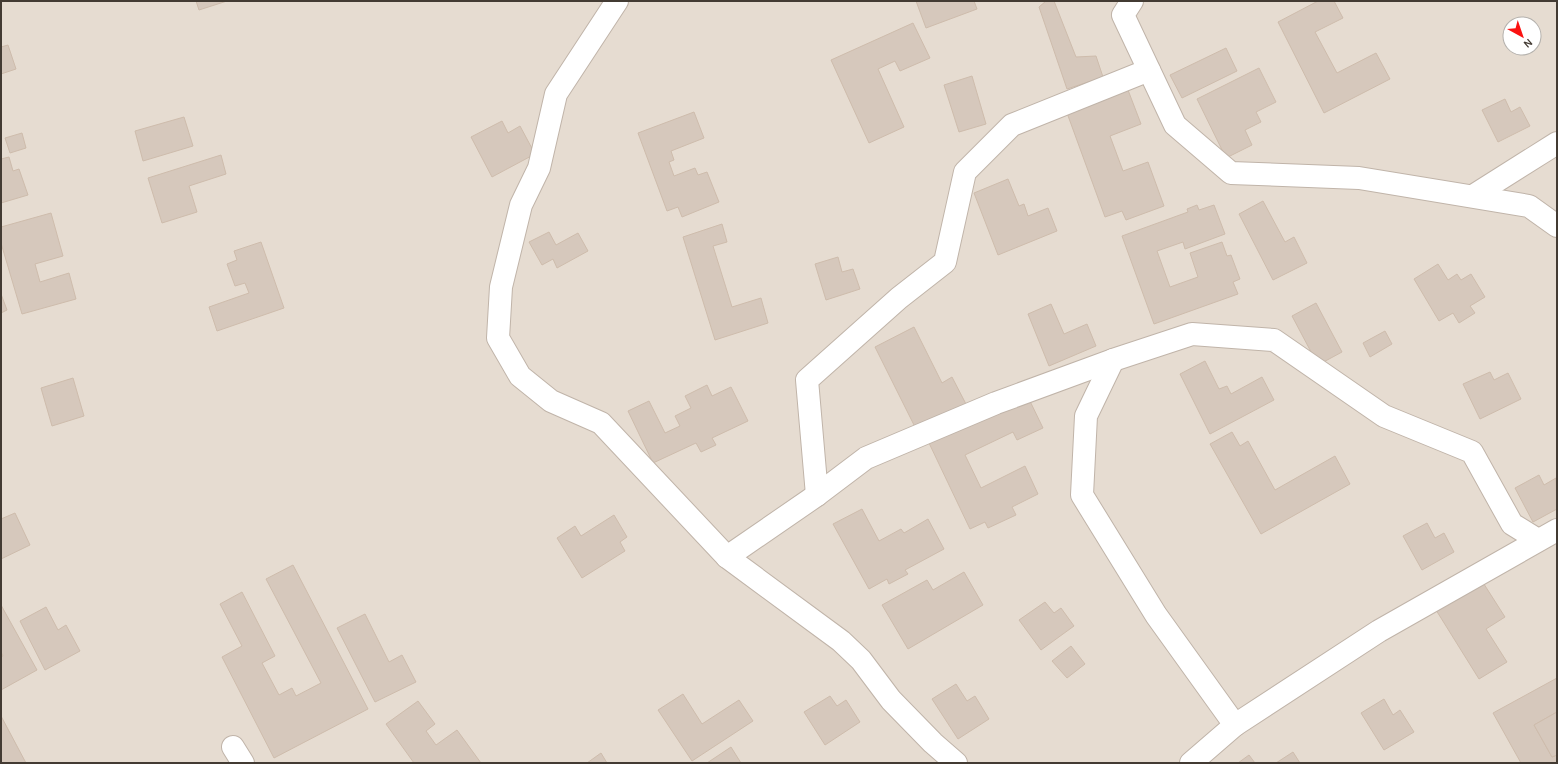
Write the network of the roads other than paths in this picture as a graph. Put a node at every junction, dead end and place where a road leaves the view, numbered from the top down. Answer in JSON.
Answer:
{"nodes":[{"id":1,"x":617,"y":1,"type":"edge"},
{"id":2,"x":1132,"y":1,"type":"edge"},
{"id":3,"x":1149,"y":70,"type":"junction"},
{"id":4,"x":1557,"y":143,"type":"edge"},
{"id":5,"x":1473,"y":196,"type":"junction"},
{"id":6,"x":1557,"y":226,"type":"edge"},
{"id":7,"x":1113,"y":360,"type":"junction"},
{"id":8,"x":817,"y":495,"type":"junction"},
{"id":9,"x":1557,"y":530,"type":"edge"},
{"id":10,"x":1538,"y":540,"type":"junction"},
{"id":11,"x":727,"y":557,"type":"junction"},
{"id":12,"x":1234,"y":726,"type":"junction"},
{"id":13,"x":956,"y":763,"type":"edge"},
{"id":14,"x":1191,"y":763,"type":"edge"}],
"edges":[{"from":1,"to":11,"type":"street"},
{"from":2,"to":3,"type":"street"},
{"from":3,"to":5,"type":"street"},
{"from":3,"to":8,"type":"street"},
{"from":4,"to":5,"type":"street"},
{"from":5,"to":6,"type":"street"},
{"from":7,"to":8,"type":"street"},
{"from":7,"to":10,"type":"street"},
{"from":7,"to":12,"type":"street"},
{"from":8,"to":11,"type":"street"},
{"from":9,"to":10,"type":"street"},
{"from":10,"to":12,"type":"street"},
{"from":11,"to":13,"type":"street"},
{"from":12,"to":14,"type":"street"}]}
